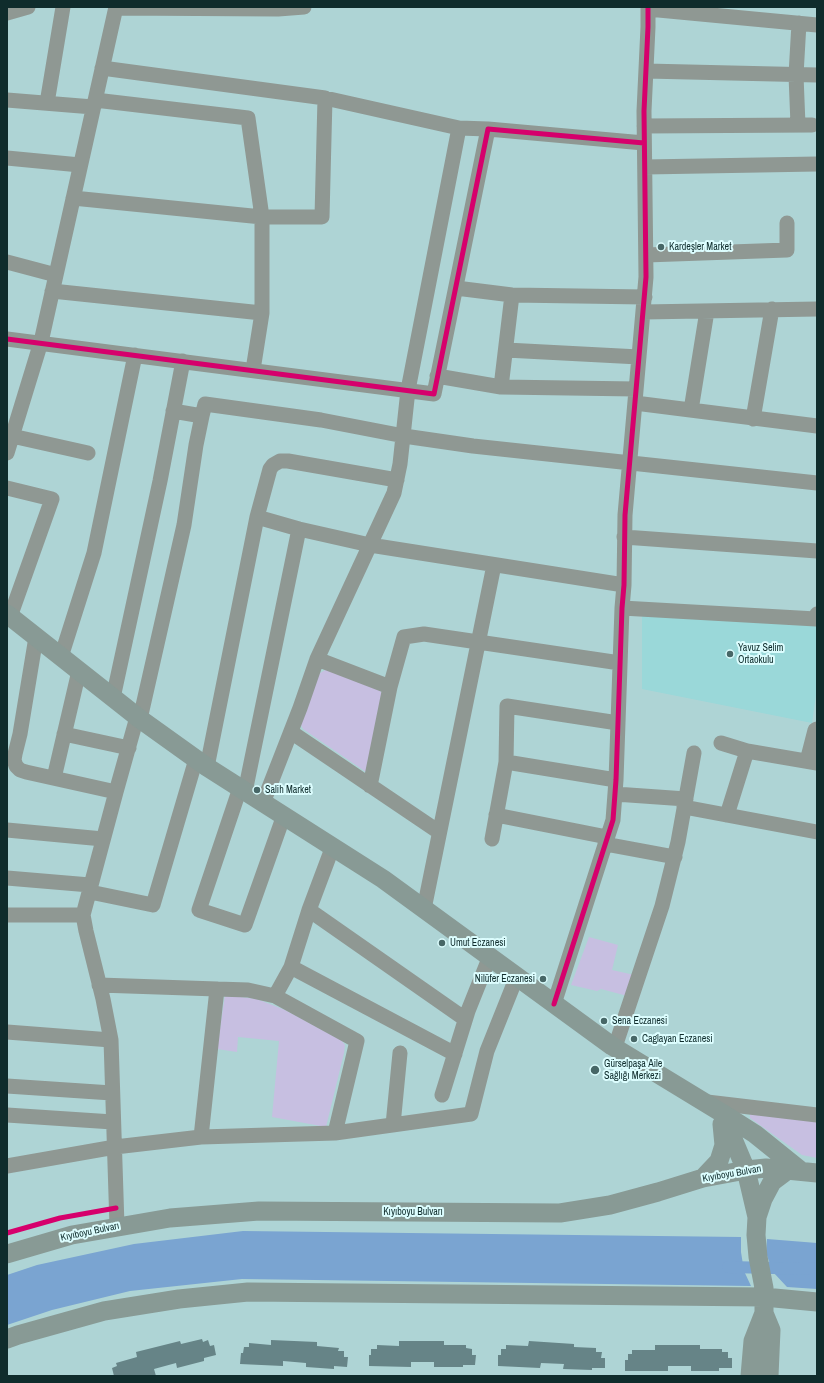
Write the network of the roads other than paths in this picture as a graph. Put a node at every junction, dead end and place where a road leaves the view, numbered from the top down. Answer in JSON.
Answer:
{"nodes":[{"id":1,"x":28,"y":7,"type":"edge"},
{"id":2,"x":63,"y":7,"type":"edge"},
{"id":3,"x":304,"y":7,"type":"edge"},
{"id":4,"x":116,"y":8,"type":"edge"},
{"id":5,"x":648,"y":8,"type":"edge"},
{"id":6,"x":7,"y":13,"type":"edge"},
{"id":7,"x":799,"y":23,"type":"junction"},
{"id":8,"x":817,"y":25,"type":"edge"},
{"id":9,"x":102,"y":68,"type":"junction"},
{"id":10,"x":646,"y":71,"type":"junction"},
{"id":11,"x":796,"y":75,"type":"junction"},
{"id":12,"x":817,"y":75,"type":"edge"},
{"id":13,"x":324,"y":98,"type":"junction"},
{"id":14,"x":7,"y":100,"type":"edge"},
{"id":15,"x":47,"y":103,"type":"junction"},
{"id":16,"x":94,"y":103,"type":"junction"},
{"id":17,"x":644,"y":126,"type":"junction"},
{"id":18,"x":458,"y":128,"type":"junction"},
{"id":19,"x":488,"y":129,"type":"junction"},
{"id":20,"x":644,"y":143,"type":"junction"},
{"id":21,"x":7,"y":158,"type":"edge"},
{"id":22,"x":80,"y":165,"type":"junction"},
{"id":23,"x":645,"y":167,"type":"junction"},
{"id":24,"x":816,"y":169,"type":"edge"},
{"id":25,"x":73,"y":198,"type":"junction"},
{"id":26,"x":262,"y":217,"type":"junction"},
{"id":27,"x":787,"y":223,"type":"dead end"},
{"id":28,"x":646,"y":255,"type":"junction"},
{"id":29,"x":7,"y":262,"type":"edge"},
{"id":30,"x":56,"y":275,"type":"junction"},
{"id":31,"x":456,"y":288,"type":"junction"},
{"id":32,"x":52,"y":291,"type":"junction"},
{"id":33,"x":512,"y":295,"type":"junction"},
{"id":34,"x":644,"y":305,"type":"junction"},
{"id":35,"x":772,"y":309,"type":"junction"},
{"id":36,"x":817,"y":309,"type":"edge"},
{"id":37,"x":707,"y":311,"type":"junction"},
{"id":38,"x":262,"y":313,"type":"junction"},
{"id":39,"x":7,"y":338,"type":"edge"},
{"id":40,"x":41,"y":342,"type":"junction"},
{"id":41,"x":506,"y":350,"type":"junction"},
{"id":42,"x":135,"y":355,"type":"junction"},
{"id":43,"x":639,"y":357,"type":"junction"},
{"id":44,"x":183,"y":361,"type":"junction"},
{"id":45,"x":253,"y":370,"type":"junction"},
{"id":46,"x":437,"y":376,"type":"junction"},
{"id":47,"x":501,"y":387,"type":"junction"},
{"id":48,"x":408,"y":390,"type":"junction"},
{"id":49,"x":636,"y":396,"type":"junction"},
{"id":50,"x":691,"y":410,"type":"junction"},
{"id":51,"x":173,"y":411,"type":"junction"},
{"id":52,"x":202,"y":416,"type":"junction"},
{"id":53,"x":753,"y":419,"type":"junction"},
{"id":54,"x":817,"y":426,"type":"edge"},
{"id":55,"x":12,"y":436,"type":"junction"},
{"id":56,"x":404,"y":436,"type":"junction"},
{"id":57,"x":7,"y":453,"type":"edge"},
{"id":58,"x":88,"y":453,"type":"dead end"},
{"id":59,"x":630,"y":463,"type":"junction"},
{"id":60,"x":397,"y":480,"type":"junction"},
{"id":61,"x":817,"y":483,"type":"edge"},
{"id":62,"x":7,"y":488,"type":"edge"},
{"id":63,"x":257,"y":517,"type":"junction"},
{"id":64,"x":298,"y":529,"type":"junction"},
{"id":65,"x":624,"y":537,"type":"junction"},
{"id":66,"x":370,"y":545,"type":"junction"},
{"id":67,"x":817,"y":551,"type":"edge"},
{"id":68,"x":494,"y":565,"type":"junction"},
{"id":69,"x":624,"y":585,"type":"junction"},
{"id":70,"x":622,"y":608,"type":"junction"},
{"id":71,"x":817,"y":614,"type":"edge"},
{"id":72,"x":9,"y":615,"type":"edge"},
{"id":73,"x":36,"y":637,"type":"junction"},
{"id":74,"x":478,"y":642,"type":"junction"},
{"id":75,"x":61,"y":657,"type":"junction"},
{"id":76,"x":317,"y":659,"type":"junction"},
{"id":77,"x":620,"y":663,"type":"junction"},
{"id":78,"x":79,"y":671,"type":"junction"},
{"id":79,"x":390,"y":687,"type":"junction"},
{"id":80,"x":113,"y":698,"type":"junction"},
{"id":81,"x":139,"y":718,"type":"junction"},
{"id":82,"x":618,"y":723,"type":"junction"},
{"id":83,"x":817,"y":729,"type":"edge"},
{"id":84,"x":291,"y":732,"type":"junction"},
{"id":85,"x":64,"y":734,"type":"junction"},
{"id":86,"x":721,"y":743,"type":"dead end"},
{"id":87,"x":12,"y":747,"type":"edge"},
{"id":88,"x":129,"y":748,"type":"junction"},
{"id":89,"x":747,"y":751,"type":"junction"},
{"id":90,"x":694,"y":753,"type":"dead end"},
{"id":91,"x":506,"y":762,"type":"junction"},
{"id":92,"x":812,"y":762,"type":"edge"},
{"id":93,"x":201,"y":763,"type":"junction"},
{"id":94,"x":54,"y":778,"type":"junction"},
{"id":95,"x":370,"y":786,"type":"junction"},
{"id":96,"x":616,"y":787,"type":"junction"},
{"id":97,"x":242,"y":790,"type":"junction"},
{"id":98,"x":116,"y":792,"type":"junction"},
{"id":99,"x":263,"y":803,"type":"junction"},
{"id":100,"x":685,"y":803,"type":"junction"},
{"id":101,"x":284,"y":815,"type":"junction"},
{"id":102,"x":496,"y":815,"type":"junction"},
{"id":103,"x":728,"y":815,"type":"junction"},
{"id":104,"x":7,"y":830,"type":"edge"},
{"id":105,"x":439,"y":832,"type":"junction"},
{"id":106,"x":817,"y":832,"type":"edge"},
{"id":107,"x":492,"y":838,"type":"dead end"},
{"id":108,"x":103,"y":839,"type":"junction"},
{"id":109,"x":606,"y":840,"type":"junction"},
{"id":110,"x":333,"y":846,"type":"junction"},
{"id":111,"x":674,"y":856,"type":"junction"},
{"id":112,"x":7,"y":878,"type":"edge"},
{"id":113,"x":90,"y":888,"type":"junction"},
{"id":114,"x":424,"y":909,"type":"junction"},
{"id":115,"x":309,"y":910,"type":"junction"},
{"id":116,"x":7,"y":916,"type":"edge"},
{"id":117,"x":83,"y":916,"type":"junction"},
{"id":118,"x":490,"y":956,"type":"junction"},
{"id":119,"x":291,"y":966,"type":"junction"},
{"id":120,"x":517,"y":976,"type":"junction"},
{"id":121,"x":99,"y":986,"type":"junction"},
{"id":122,"x":218,"y":989,"type":"junction"},
{"id":123,"x":275,"y":996,"type":"junction"},
{"id":124,"x":554,"y":1004,"type":"junction"},
{"id":125,"x":465,"y":1020,"type":"junction"},
{"id":126,"x":7,"y":1032,"type":"edge"},
{"id":127,"x":111,"y":1040,"type":"junction"},
{"id":128,"x":615,"y":1047,"type":"junction"},
{"id":129,"x":400,"y":1053,"type":"dead end"},
{"id":130,"x":455,"y":1054,"type":"junction"},
{"id":131,"x":7,"y":1086,"type":"edge"},
{"id":132,"x":112,"y":1093,"type":"junction"},
{"id":133,"x":442,"y":1095,"type":"dead end"},
{"id":134,"x":704,"y":1102,"type":"junction"},
{"id":135,"x":722,"y":1113,"type":"junction"},
{"id":136,"x":817,"y":1115,"type":"edge"},
{"id":137,"x":7,"y":1116,"type":"edge"},
{"id":138,"x":113,"y":1122,"type":"junction"},
{"id":139,"x":393,"y":1125,"type":"junction"},
{"id":140,"x":335,"y":1133,"type":"junction"},
{"id":141,"x":200,"y":1137,"type":"junction"},
{"id":142,"x":115,"y":1148,"type":"junction"},
{"id":143,"x":7,"y":1166,"type":"edge"},
{"id":144,"x":746,"y":1170,"type":"junction"},
{"id":145,"x":802,"y":1172,"type":"edge"},
{"id":146,"x":703,"y":1178,"type":"junction"},
{"id":147,"x":117,"y":1226,"type":"junction"},
{"id":148,"x":757,"y":1226,"type":"junction"},
{"id":149,"x":7,"y":1254,"type":"edge"},
{"id":150,"x":764,"y":1300,"type":"junction"},
{"id":151,"x":817,"y":1302,"type":"edge"},
{"id":152,"x":7,"y":1339,"type":"edge"},
{"id":153,"x":750,"y":1376,"type":"edge"},
{"id":154,"x":769,"y":1376,"type":"edge"}],
"edges":[{"from":1,"to":6,"type":"street"},
{"from":2,"to":15,"type":"street"},
{"from":3,"to":4,"type":"street"},
{"from":4,"to":9,"type":"street"},
{"from":5,"to":7,"type":"street"},
{"from":5,"to":10,"type":"street"},
{"from":7,"to":8,"type":"street"},
{"from":7,"to":11,"type":"street"},
{"from":9,"to":13,"type":"street"},
{"from":9,"to":16,"type":"street"},
{"from":10,"to":11,"type":"street"},
{"from":10,"to":17,"type":"street"},
{"from":11,"to":12,"type":"street"},
{"from":11,"to":17,"type":"street"},
{"from":13,"to":18,"type":"street"},
{"from":13,"to":26,"type":"street"},
{"from":14,"to":15,"type":"street"},
{"from":15,"to":16,"type":"street"},
{"from":16,"to":22,"type":"street"},
{"from":16,"to":26,"type":"street"},
{"from":17,"to":20,"type":"street"},
{"from":18,"to":19,"type":"street"},
{"from":18,"to":48,"type":"street"},
{"from":19,"to":20,"type":"street"},
{"from":19,"to":31,"type":"street"},
{"from":20,"to":23,"type":"street"},
{"from":21,"to":22,"type":"street"},
{"from":22,"to":25,"type":"street"},
{"from":23,"to":24,"type":"street"},
{"from":23,"to":28,"type":"street"},
{"from":25,"to":26,"type":"street"},
{"from":25,"to":30,"type":"street"},
{"from":26,"to":38,"type":"street"},
{"from":27,"to":28,"type":"street"},
{"from":28,"to":34,"type":"street"},
{"from":29,"to":30,"type":"street"},
{"from":30,"to":32,"type":"street"},
{"from":31,"to":33,"type":"street"},
{"from":31,"to":46,"type":"street"},
{"from":32,"to":38,"type":"street"},
{"from":32,"to":40,"type":"street"},
{"from":33,"to":34,"type":"street"},
{"from":33,"to":41,"type":"street"},
{"from":34,"to":37,"type":"street"},
{"from":34,"to":43,"type":"street"},
{"from":35,"to":36,"type":"street"},
{"from":35,"to":37,"type":"street"},
{"from":35,"to":53,"type":"street"},
{"from":37,"to":50,"type":"street"},
{"from":38,"to":45,"type":"street"},
{"from":39,"to":40,"type":"street"},
{"from":40,"to":42,"type":"street"},
{"from":40,"to":55,"type":"street"},
{"from":41,"to":43,"type":"street"},
{"from":41,"to":47,"type":"street"},
{"from":42,"to":44,"type":"street"},
{"from":42,"to":75,"type":"street"},
{"from":43,"to":49,"type":"street"},
{"from":44,"to":45,"type":"street"},
{"from":44,"to":51,"type":"street"},
{"from":45,"to":48,"type":"street"},
{"from":46,"to":47,"type":"street"},
{"from":46,"to":48,"type":"street"},
{"from":47,"to":49,"type":"street"},
{"from":48,"to":56,"type":"street"},
{"from":49,"to":50,"type":"street"},
{"from":49,"to":59,"type":"street"},
{"from":50,"to":53,"type":"street"},
{"from":51,"to":52,"type":"street"},
{"from":51,"to":80,"type":"street"},
{"from":52,"to":56,"type":"street"},
{"from":52,"to":81,"type":"street"},
{"from":53,"to":54,"type":"street"},
{"from":55,"to":57,"type":"street"},
{"from":55,"to":58,"type":"street"},
{"from":56,"to":59,"type":"street"},
{"from":56,"to":60,"type":"street"},
{"from":59,"to":61,"type":"street"},
{"from":59,"to":65,"type":"street"},
{"from":60,"to":63,"type":"street"},
{"from":60,"to":66,"type":"street"},
{"from":62,"to":72,"type":"street"},
{"from":63,"to":64,"type":"street"},
{"from":63,"to":93,"type":"street"},
{"from":64,"to":66,"type":"street"},
{"from":64,"to":97,"type":"street"},
{"from":65,"to":67,"type":"street"},
{"from":65,"to":69,"type":"street"},
{"from":66,"to":68,"type":"street"},
{"from":66,"to":76,"type":"street"},
{"from":68,"to":69,"type":"street"},
{"from":68,"to":74,"type":"street"},
{"from":69,"to":70,"type":"street"},
{"from":70,"to":71,"type":"street"},
{"from":70,"to":77,"type":"street"},
{"from":72,"to":73,"type":"main road"},
{"from":73,"to":75,"type":"main road"},
{"from":73,"to":87,"type":"street"},
{"from":74,"to":77,"type":"street"},
{"from":74,"to":79,"type":"street"},
{"from":74,"to":105,"type":"street"},
{"from":75,"to":78,"type":"main road"},
{"from":76,"to":79,"type":"street"},
{"from":76,"to":84,"type":"street"},
{"from":77,"to":82,"type":"street"},
{"from":78,"to":80,"type":"main road"},
{"from":78,"to":85,"type":"street"},
{"from":79,"to":95,"type":"street"},
{"from":80,"to":81,"type":"main road"},
{"from":81,"to":88,"type":"street"},
{"from":81,"to":93,"type":"main road"},
{"from":82,"to":91,"type":"street"},
{"from":82,"to":96,"type":"street"},
{"from":83,"to":92,"type":"street"},
{"from":84,"to":95,"type":"street"},
{"from":84,"to":99,"type":"street"},
{"from":85,"to":88,"type":"street"},
{"from":85,"to":94,"type":"street"},
{"from":86,"to":89,"type":"street"},
{"from":87,"to":94,"type":"street"},
{"from":88,"to":98,"type":"street"},
{"from":89,"to":92,"type":"street"},
{"from":89,"to":103,"type":"street"},
{"from":90,"to":100,"type":"street"},
{"from":91,"to":96,"type":"street"},
{"from":91,"to":102,"type":"street"},
{"from":93,"to":97,"type":"main road"},
{"from":93,"to":113,"type":"street"},
{"from":94,"to":98,"type":"street"},
{"from":95,"to":105,"type":"street"},
{"from":96,"to":100,"type":"street"},
{"from":96,"to":109,"type":"street"},
{"from":97,"to":99,"type":"main road"},
{"from":97,"to":101,"type":"street"},
{"from":98,"to":108,"type":"street"},
{"from":99,"to":101,"type":"main road"},
{"from":100,"to":103,"type":"street"},
{"from":100,"to":111,"type":"street"},
{"from":101,"to":110,"type":"main road"},
{"from":102,"to":107,"type":"street"},
{"from":102,"to":109,"type":"street"},
{"from":103,"to":106,"type":"street"},
{"from":104,"to":108,"type":"street"},
{"from":105,"to":114,"type":"street"},
{"from":108,"to":113,"type":"street"},
{"from":109,"to":111,"type":"street"},
{"from":109,"to":124,"type":"street"},
{"from":110,"to":114,"type":"main road"},
{"from":110,"to":115,"type":"street"},
{"from":111,"to":128,"type":"street"},
{"from":112,"to":113,"type":"street"},
{"from":113,"to":117,"type":"street"},
{"from":114,"to":118,"type":"main road"},
{"from":115,"to":119,"type":"street"},
{"from":115,"to":125,"type":"street"},
{"from":116,"to":117,"type":"street"},
{"from":117,"to":121,"type":"street"},
{"from":118,"to":120,"type":"main road"},
{"from":118,"to":125,"type":"street"},
{"from":119,"to":123,"type":"street"},
{"from":119,"to":130,"type":"street"},
{"from":120,"to":124,"type":"main road"},
{"from":120,"to":139,"type":"street"},
{"from":121,"to":122,"type":"street"},
{"from":121,"to":127,"type":"street"},
{"from":122,"to":123,"type":"street"},
{"from":122,"to":141,"type":"street"},
{"from":123,"to":140,"type":"street"},
{"from":124,"to":128,"type":"main road"},
{"from":125,"to":130,"type":"street"},
{"from":126,"to":127,"type":"street"},
{"from":127,"to":132,"type":"street"},
{"from":128,"to":134,"type":"main road"},
{"from":129,"to":139,"type":"street"},
{"from":130,"to":133,"type":"street"},
{"from":131,"to":132,"type":"street"},
{"from":132,"to":138,"type":"street"},
{"from":134,"to":135,"type":"main road"},
{"from":134,"to":136,"type":"street"},
{"from":135,"to":144,"type":"main road"},
{"from":135,"to":145,"type":"main road"},
{"from":135,"to":146,"type":"main road"},
{"from":137,"to":138,"type":"street"},
{"from":138,"to":142,"type":"street"},
{"from":139,"to":140,"type":"street"},
{"from":140,"to":141,"type":"street"},
{"from":141,"to":142,"type":"street"},
{"from":142,"to":143,"type":"street"},
{"from":142,"to":147,"type":"street"},
{"from":144,"to":145,"type":"main road","name":"Kıyıboyu Bulvarı"},
{"from":144,"to":146,"type":"main road","name":"Kıyıboyu Bulvarı"},
{"from":144,"to":148,"type":"main road"},
{"from":145,"to":148,"type":"main road"},
{"from":146,"to":147,"type":"main road","name":"Kıyıboyu Bulvarı"},
{"from":147,"to":149,"type":"main road","name":"Kıyıboyu Bulvarı"},
{"from":148,"to":150,"type":"main road"},
{"from":150,"to":151,"type":"main road"},
{"from":150,"to":152,"type":"main road"},
{"from":150,"to":153,"type":"main road"},
{"from":150,"to":154,"type":"main road"}]}
